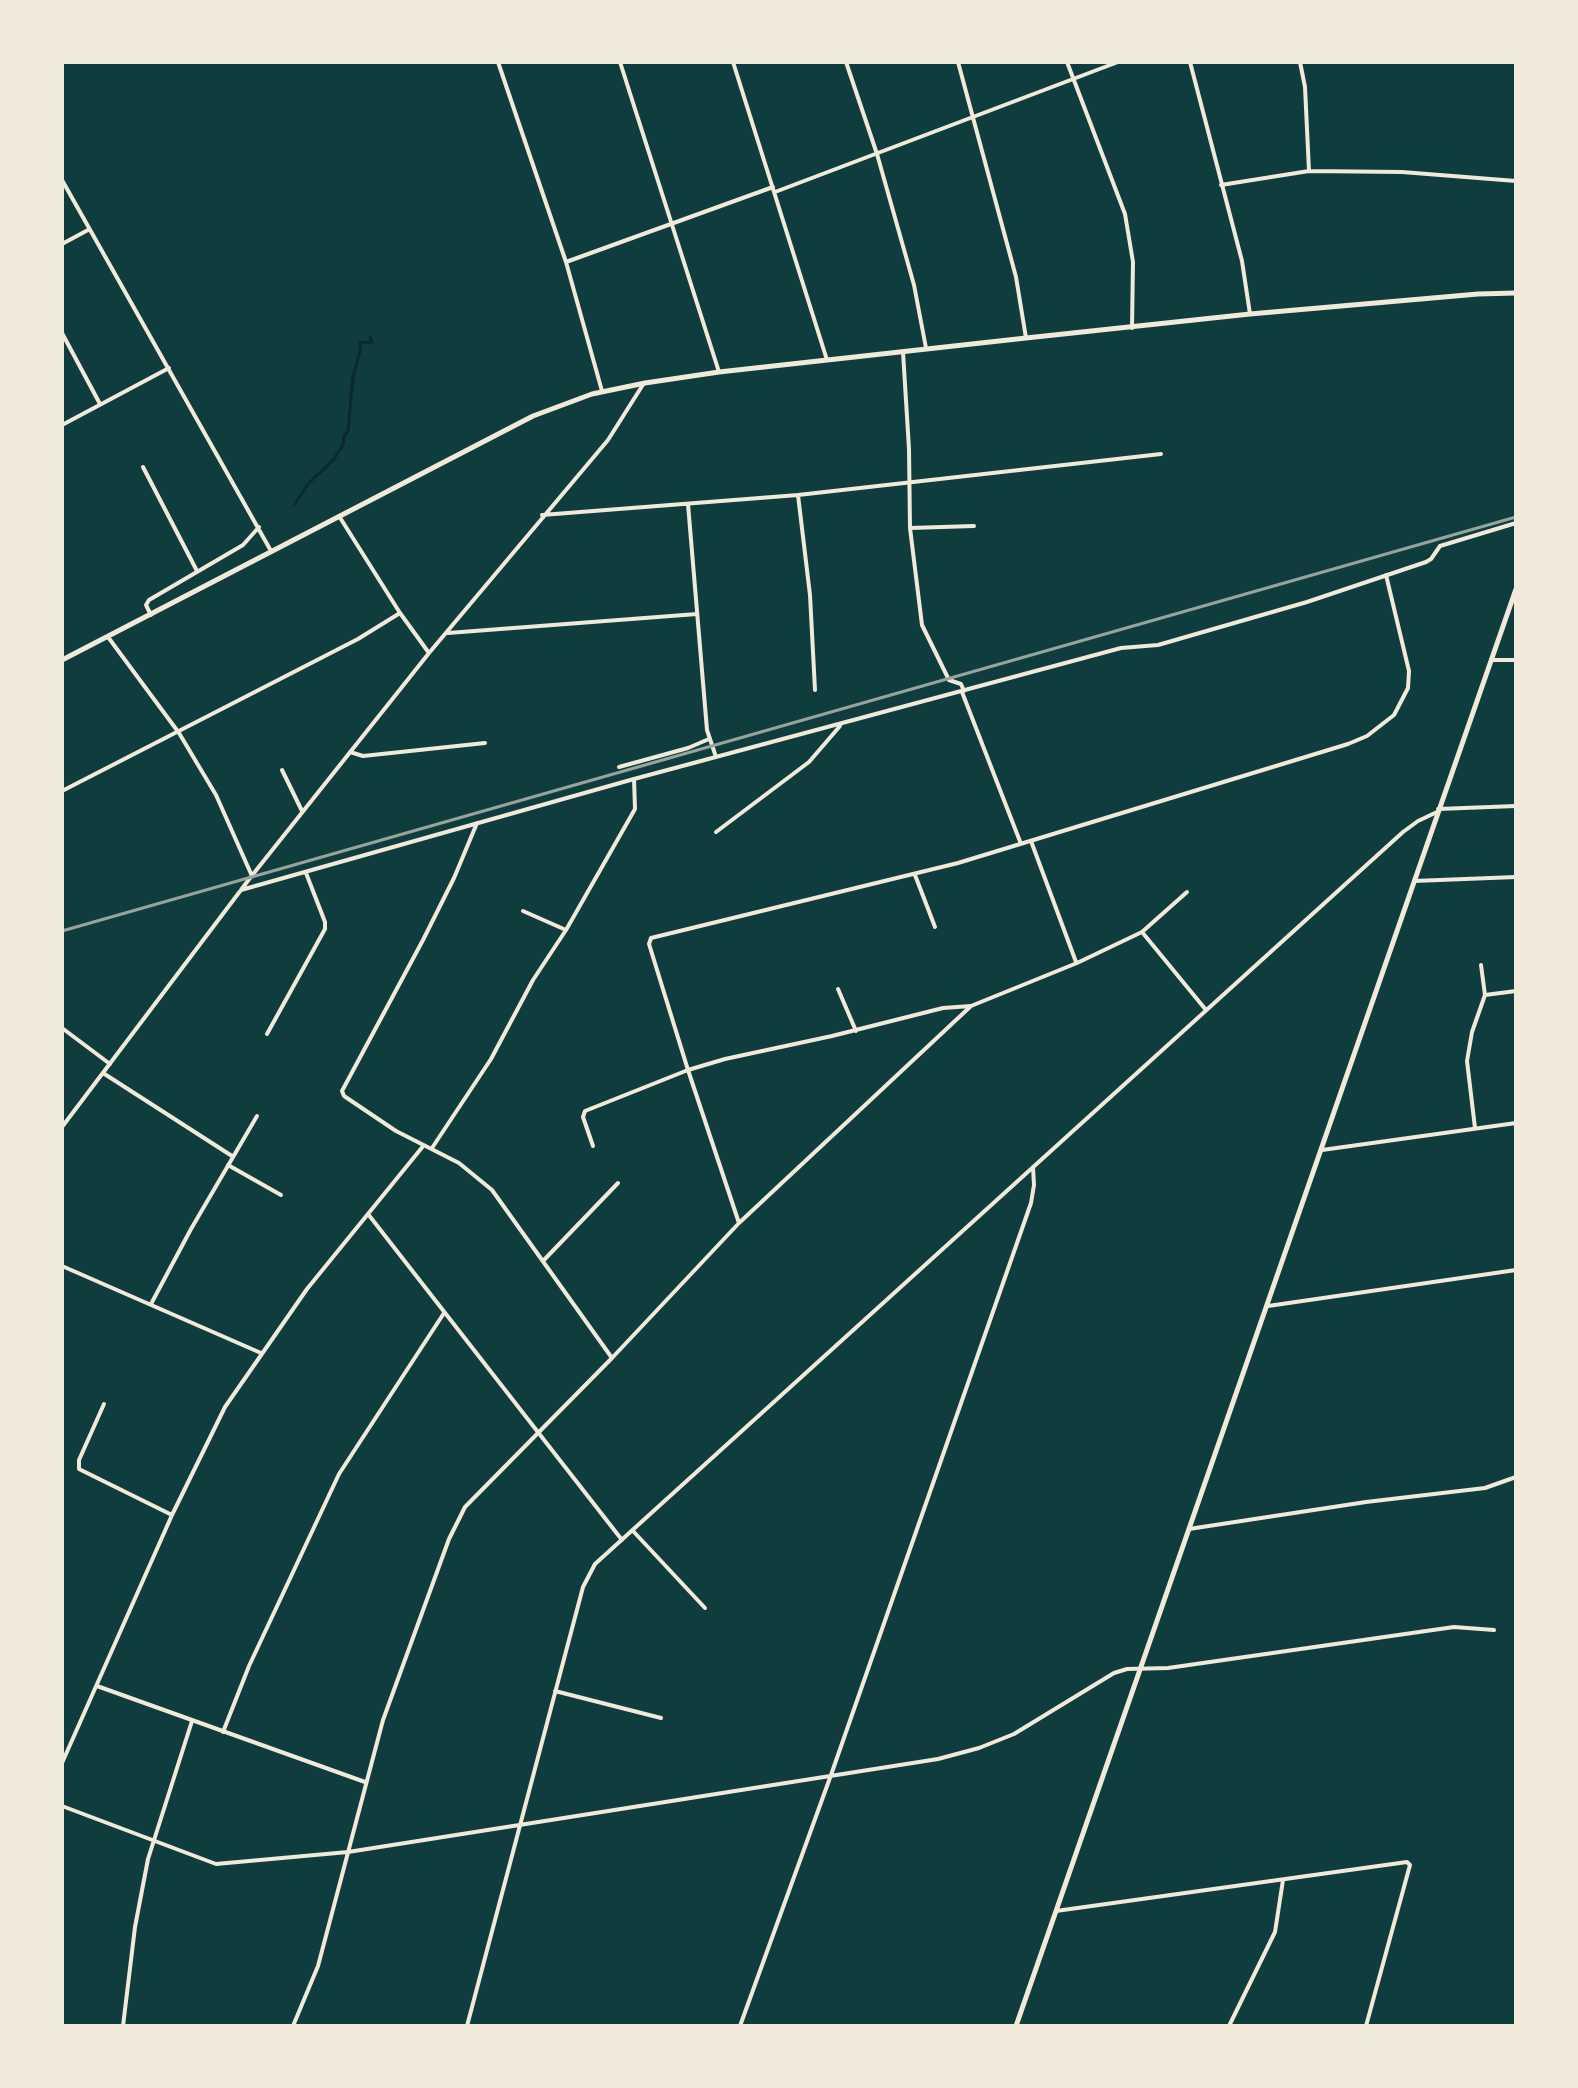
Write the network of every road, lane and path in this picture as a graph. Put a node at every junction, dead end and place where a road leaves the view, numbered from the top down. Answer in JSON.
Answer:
{"nodes":[{"id":1,"x":498,"y":62,"type":"edge"},
{"id":2,"x":620,"y":62,"type":"edge"},
{"id":3,"x":733,"y":62,"type":"edge"},
{"id":4,"x":846,"y":62,"type":"edge"},
{"id":5,"x":958,"y":62,"type":"edge"},
{"id":6,"x":1067,"y":62,"type":"edge"},
{"id":7,"x":1118,"y":62,"type":"edge"},
{"id":8,"x":1190,"y":62,"type":"edge"},
{"id":9,"x":1300,"y":62,"type":"edge"},
{"id":10,"x":1072,"y":78,"type":"junction"},
{"id":11,"x":974,"y":116,"type":"junction"},
{"id":12,"x":877,"y":154,"type":"junction"},
{"id":13,"x":1309,"y":171,"type":"junction"},
{"id":14,"x":62,"y":180,"type":"edge"},
{"id":15,"x":1516,"y":181,"type":"edge"},
{"id":16,"x":1221,"y":185,"type":"junction"},
{"id":17,"x":64,"y":190,"type":"edge"},
{"id":18,"x":774,"y":190,"type":"junction"},
{"id":19,"x":672,"y":225,"type":"junction"},
{"id":20,"x":89,"y":230,"type":"junction"},
{"id":21,"x":62,"y":244,"type":"edge"},
{"id":22,"x":566,"y":262,"type":"junction"},
{"id":23,"x":1516,"y":293,"type":"edge"},
{"id":24,"x":1250,"y":314,"type":"junction"},
{"id":25,"x":1132,"y":328,"type":"junction"},
{"id":26,"x":62,"y":333,"type":"edge"},
{"id":27,"x":1026,"y":338,"type":"junction"},
{"id":28,"x":926,"y":350,"type":"junction"},
{"id":29,"x":903,"y":352,"type":"junction"},
{"id":30,"x":827,"y":360,"type":"junction"},
{"id":31,"x":170,"y":368,"type":"junction"},
{"id":32,"x":719,"y":372,"type":"junction"},
{"id":33,"x":645,"y":383,"type":"junction"},
{"id":34,"x":602,"y":391,"type":"junction"},
{"id":35,"x":100,"y":404,"type":"junction"},
{"id":36,"x":62,"y":425,"type":"edge"},
{"id":37,"x":1161,"y":454,"type":"dead end"},
{"id":38,"x":143,"y":467,"type":"dead end"},
{"id":39,"x":909,"y":483,"type":"junction"},
{"id":40,"x":798,"y":495,"type":"junction"},
{"id":41,"x":688,"y":504,"type":"junction"},
{"id":42,"x":542,"y":515,"type":"junction"},
{"id":43,"x":339,"y":516,"type":"junction"},
{"id":44,"x":1516,"y":523,"type":"edge"},
{"id":45,"x":974,"y":526,"type":"dead end"},
{"id":46,"x":259,"y":527,"type":"junction"},
{"id":47,"x":910,"y":528,"type":"junction"},
{"id":48,"x":271,"y":551,"type":"junction"},
{"id":49,"x":197,"y":571,"type":"junction"},
{"id":50,"x":1386,"y":575,"type":"junction"},
{"id":51,"x":1516,"y":589,"type":"edge"},
{"id":52,"x":400,"y":613,"type":"junction"},
{"id":53,"x":697,"y":614,"type":"junction"},
{"id":54,"x":151,"y":615,"type":"junction"},
{"id":55,"x":446,"y":633,"type":"junction"},
{"id":56,"x":108,"y":637,"type":"junction"},
{"id":57,"x":429,"y":653,"type":"junction"},
{"id":58,"x":62,"y":660,"type":"edge"},
{"id":59,"x":1491,"y":660,"type":"junction"},
{"id":60,"x":1516,"y":660,"type":"edge"},
{"id":61,"x":815,"y":690,"type":"dead end"},
{"id":62,"x":963,"y":692,"type":"junction"},
{"id":63,"x":841,"y":724,"type":"junction"},
{"id":64,"x":179,"y":733,"type":"junction"},
{"id":65,"x":709,"y":739,"type":"junction"},
{"id":66,"x":485,"y":743,"type":"dead end"},
{"id":67,"x":350,"y":752,"type":"junction"},
{"id":68,"x":716,"y":757,"type":"junction"},
{"id":69,"x":619,"y":767,"type":"dead end"},
{"id":70,"x":282,"y":770,"type":"dead end"},
{"id":71,"x":634,"y":779,"type":"junction"},
{"id":72,"x":62,"y":791,"type":"edge"},
{"id":73,"x":1516,"y":806,"type":"edge"},
{"id":74,"x":1438,"y":810,"type":"junction"},
{"id":75,"x":303,"y":812,"type":"junction"},
{"id":76,"x":477,"y":823,"type":"junction"},
{"id":77,"x":716,"y":832,"type":"dead end"},
{"id":78,"x":1031,"y":841,"type":"junction"},
{"id":79,"x":1021,"y":844,"type":"junction"},
{"id":80,"x":306,"y":873,"type":"junction"},
{"id":81,"x":915,"y":875,"type":"junction"},
{"id":82,"x":252,"y":876,"type":"junction"},
{"id":83,"x":1516,"y":877,"type":"edge"},
{"id":84,"x":1414,"y":881,"type":"junction"},
{"id":85,"x":241,"y":890,"type":"junction"},
{"id":86,"x":1187,"y":892,"type":"dead end"},
{"id":87,"x":523,"y":911,"type":"dead end"},
{"id":88,"x":935,"y":927,"type":"dead end"},
{"id":89,"x":566,"y":930,"type":"junction"},
{"id":90,"x":1142,"y":932,"type":"junction"},
{"id":91,"x":1077,"y":963,"type":"junction"},
{"id":92,"x":1481,"y":965,"type":"dead end"},
{"id":93,"x":838,"y":989,"type":"dead end"},
{"id":94,"x":1516,"y":991,"type":"edge"},
{"id":95,"x":1485,"y":995,"type":"junction"},
{"id":96,"x":971,"y":1006,"type":"junction"},
{"id":97,"x":1206,"y":1011,"type":"junction"},
{"id":98,"x":62,"y":1028,"type":"edge"},
{"id":99,"x":856,"y":1031,"type":"junction"},
{"id":100,"x":267,"y":1034,"type":"dead end"},
{"id":101,"x":110,"y":1064,"type":"junction"},
{"id":102,"x":688,"y":1070,"type":"junction"},
{"id":103,"x":103,"y":1073,"type":"junction"},
{"id":104,"x":257,"y":1116,"type":"dead end"},
{"id":105,"x":1516,"y":1123,"type":"edge"},
{"id":106,"x":62,"y":1127,"type":"edge"},
{"id":107,"x":1475,"y":1128,"type":"junction"},
{"id":108,"x":424,"y":1145,"type":"junction"},
{"id":109,"x":593,"y":1146,"type":"dead end"},
{"id":110,"x":431,"y":1148,"type":"junction"},
{"id":111,"x":1322,"y":1150,"type":"junction"},
{"id":112,"x":233,"y":1157,"type":"junction"},
{"id":113,"x":228,"y":1165,"type":"junction"},
{"id":114,"x":1033,"y":1167,"type":"junction"},
{"id":115,"x":618,"y":1183,"type":"dead end"},
{"id":116,"x":281,"y":1195,"type":"dead end"},
{"id":117,"x":368,"y":1214,"type":"junction"},
{"id":118,"x":739,"y":1223,"type":"junction"},
{"id":119,"x":543,"y":1261,"type":"junction"},
{"id":120,"x":62,"y":1266,"type":"edge"},
{"id":121,"x":1516,"y":1270,"type":"edge"},
{"id":122,"x":151,"y":1304,"type":"junction"},
{"id":123,"x":1268,"y":1306,"type":"junction"},
{"id":124,"x":444,"y":1313,"type":"junction"},
{"id":125,"x":261,"y":1353,"type":"junction"},
{"id":126,"x":612,"y":1358,"type":"junction"},
{"id":127,"x":104,"y":1404,"type":"dead end"},
{"id":128,"x":537,"y":1432,"type":"junction"},
{"id":129,"x":1516,"y":1467,"type":"edge"},
{"id":130,"x":1514,"y":1477,"type":"edge"},
{"id":131,"x":172,"y":1515,"type":"junction"},
{"id":132,"x":1189,"y":1529,"type":"junction"},
{"id":133,"x":632,"y":1531,"type":"junction"},
{"id":134,"x":622,"y":1540,"type":"junction"},
{"id":135,"x":705,"y":1608,"type":"dead end"},
{"id":136,"x":1494,"y":1630,"type":"dead end"},
{"id":137,"x":1142,"y":1669,"type":"junction"},
{"id":138,"x":97,"y":1686,"type":"junction"},
{"id":139,"x":555,"y":1691,"type":"junction"},
{"id":140,"x":661,"y":1718,"type":"dead end"},
{"id":141,"x":192,"y":1721,"type":"junction"},
{"id":142,"x":223,"y":1732,"type":"junction"},
{"id":143,"x":62,"y":1763,"type":"edge"},
{"id":144,"x":831,"y":1775,"type":"junction"},
{"id":145,"x":365,"y":1782,"type":"junction"},
{"id":146,"x":62,"y":1806,"type":"edge"},
{"id":147,"x":519,"y":1827,"type":"junction"},
{"id":148,"x":152,"y":1840,"type":"junction"},
{"id":149,"x":348,"y":1852,"type":"junction"},
{"id":150,"x":1283,"y":1880,"type":"junction"},
{"id":151,"x":1056,"y":1911,"type":"junction"},
{"id":152,"x":123,"y":2026,"type":"edge"},
{"id":153,"x":293,"y":2026,"type":"edge"},
{"id":154,"x":467,"y":2026,"type":"edge"},
{"id":155,"x":740,"y":2026,"type":"edge"},
{"id":156,"x":1016,"y":2026,"type":"edge"},
{"id":157,"x":1229,"y":2026,"type":"edge"},
{"id":158,"x":1366,"y":2026,"type":"edge"}],
"edges":[{"from":1,"to":22,"type":"street"},
{"from":2,"to":19,"type":"street"},
{"from":3,"to":18,"type":"street"},
{"from":4,"to":12,"type":"street"},
{"from":5,"to":11,"type":"street"},
{"from":6,"to":10,"type":"street"},
{"from":7,"to":10,"type":"street"},
{"from":8,"to":16,"type":"street"},
{"from":9,"to":13,"type":"street"},
{"from":10,"to":11,"type":"street"},
{"from":10,"to":25,"type":"street"},
{"from":11,"to":12,"type":"street"},
{"from":11,"to":27,"type":"street"},
{"from":12,"to":18,"type":"street"},
{"from":12,"to":28,"type":"street"},
{"from":13,"to":15,"type":"street"},
{"from":13,"to":16,"type":"street"},
{"from":14,"to":17,"type":"street"},
{"from":16,"to":24,"type":"street"},
{"from":17,"to":20,"type":"street"},
{"from":18,"to":19,"type":"street"},
{"from":18,"to":30,"type":"street"},
{"from":19,"to":22,"type":"street"},
{"from":19,"to":32,"type":"street"},
{"from":20,"to":21,"type":"street"},
{"from":20,"to":31,"type":"street"},
{"from":22,"to":34,"type":"street"},
{"from":23,"to":24,"type":"street"},
{"from":24,"to":25,"type":"street"},
{"from":25,"to":27,"type":"street"},
{"from":26,"to":35,"type":"street"},
{"from":27,"to":28,"type":"street"},
{"from":28,"to":29,"type":"street"},
{"from":29,"to":30,"type":"street"},
{"from":29,"to":39,"type":"street"},
{"from":30,"to":32,"type":"street"},
{"from":31,"to":35,"type":"street"},
{"from":31,"to":46,"type":"street"},
{"from":32,"to":33,"type":"street"},
{"from":33,"to":34,"type":"street"},
{"from":33,"to":42,"type":"street"},
{"from":34,"to":43,"type":"street"},
{"from":35,"to":36,"type":"street"},
{"from":37,"to":39,"type":"street"},
{"from":38,"to":49,"type":"street"},
{"from":39,"to":40,"type":"street"},
{"from":39,"to":47,"type":"street"},
{"from":40,"to":41,"type":"street"},
{"from":40,"to":61,"type":"street"},
{"from":41,"to":42,"type":"street"},
{"from":41,"to":53,"type":"street"},
{"from":42,"to":55,"type":"street"},
{"from":43,"to":48,"type":"street"},
{"from":43,"to":52,"type":"street"},
{"from":44,"to":50,"type":"street"},
{"from":45,"to":47,"type":"street"},
{"from":46,"to":48,"type":"street"},
{"from":46,"to":49,"type":"street"},
{"from":47,"to":62,"type":"street"},
{"from":48,"to":54,"type":"street"},
{"from":49,"to":54,"type":"street"},
{"from":50,"to":62,"type":"street"},
{"from":50,"to":78,"type":"street"},
{"from":51,"to":59,"type":"street"},
{"from":52,"to":57,"type":"street"},
{"from":52,"to":64,"type":"street"},
{"from":53,"to":55,"type":"street"},
{"from":53,"to":65,"type":"street"},
{"from":54,"to":56,"type":"street"},
{"from":55,"to":57,"type":"street"},
{"from":56,"to":58,"type":"street"},
{"from":56,"to":64,"type":"street"},
{"from":57,"to":67,"type":"street"},
{"from":59,"to":60,"type":"street"},
{"from":59,"to":74,"type":"street"},
{"from":62,"to":63,"type":"street"},
{"from":62,"to":79,"type":"street"},
{"from":63,"to":68,"type":"street"},
{"from":63,"to":77,"type":"street"},
{"from":64,"to":72,"type":"street"},
{"from":64,"to":82,"type":"street"},
{"from":65,"to":68,"type":"street"},
{"from":65,"to":69,"type":"street"},
{"from":66,"to":67,"type":"street"},
{"from":67,"to":75,"type":"street"},
{"from":68,"to":71,"type":"street"},
{"from":70,"to":75,"type":"street"},
{"from":71,"to":76,"type":"street"},
{"from":71,"to":89,"type":"street"},
{"from":73,"to":74,"type":"street"},
{"from":74,"to":84,"type":"street"},
{"from":74,"to":97,"type":"street"},
{"from":75,"to":82,"type":"street"},
{"from":76,"to":80,"type":"street"},
{"from":76,"to":108,"type":"street"},
{"from":78,"to":79,"type":"street"},
{"from":78,"to":91,"type":"street"},
{"from":79,"to":81,"type":"street"},
{"from":80,"to":85,"type":"street"},
{"from":80,"to":100,"type":"street"},
{"from":81,"to":88,"type":"street"},
{"from":81,"to":102,"type":"street"},
{"from":82,"to":85,"type":"street"},
{"from":83,"to":84,"type":"street"},
{"from":84,"to":111,"type":"street"},
{"from":85,"to":101,"type":"street"},
{"from":86,"to":90,"type":"street"},
{"from":87,"to":89,"type":"street"},
{"from":89,"to":110,"type":"street"},
{"from":90,"to":91,"type":"street"},
{"from":90,"to":97,"type":"street"},
{"from":91,"to":96,"type":"street"},
{"from":92,"to":95,"type":"street"},
{"from":93,"to":99,"type":"street"},
{"from":94,"to":95,"type":"street"},
{"from":95,"to":107,"type":"street"},
{"from":96,"to":99,"type":"street"},
{"from":96,"to":118,"type":"street"},
{"from":97,"to":114,"type":"street"},
{"from":98,"to":101,"type":"street"},
{"from":99,"to":102,"type":"street"},
{"from":101,"to":103,"type":"street"},
{"from":102,"to":109,"type":"street"},
{"from":102,"to":118,"type":"street"},
{"from":103,"to":106,"type":"street"},
{"from":103,"to":112,"type":"street"},
{"from":104,"to":112,"type":"street"},
{"from":105,"to":107,"type":"street"},
{"from":107,"to":111,"type":"street"},
{"from":108,"to":110,"type":"street"},
{"from":108,"to":117,"type":"street"},
{"from":110,"to":119,"type":"street"},
{"from":111,"to":123,"type":"street"},
{"from":112,"to":113,"type":"street"},
{"from":113,"to":116,"type":"street"},
{"from":113,"to":122,"type":"street"},
{"from":114,"to":133,"type":"street"},
{"from":114,"to":144,"type":"street"},
{"from":115,"to":119,"type":"street"},
{"from":117,"to":124,"type":"street"},
{"from":117,"to":125,"type":"street"},
{"from":118,"to":126,"type":"street"},
{"from":119,"to":126,"type":"street"},
{"from":120,"to":122,"type":"street"},
{"from":121,"to":123,"type":"street"},
{"from":122,"to":125,"type":"street"},
{"from":123,"to":132,"type":"street"},
{"from":124,"to":128,"type":"street"},
{"from":124,"to":142,"type":"street"},
{"from":125,"to":131,"type":"street"},
{"from":126,"to":128,"type":"street"},
{"from":127,"to":131,"type":"street"},
{"from":128,"to":134,"type":"street"},
{"from":128,"to":145,"type":"street"},
{"from":129,"to":130,"type":"street"},
{"from":130,"to":132,"type":"street"},
{"from":131,"to":138,"type":"street"},
{"from":132,"to":137,"type":"street"},
{"from":133,"to":134,"type":"street"},
{"from":133,"to":135,"type":"street"},
{"from":134,"to":139,"type":"street"},
{"from":136,"to":137,"type":"street"},
{"from":137,"to":144,"type":"street"},
{"from":137,"to":151,"type":"street"},
{"from":138,"to":141,"type":"street"},
{"from":138,"to":143,"type":"street"},
{"from":139,"to":140,"type":"street"},
{"from":139,"to":147,"type":"street"},
{"from":141,"to":142,"type":"street"},
{"from":141,"to":148,"type":"street"},
{"from":142,"to":145,"type":"street"},
{"from":144,"to":147,"type":"street"},
{"from":144,"to":155,"type":"street"},
{"from":145,"to":149,"type":"street"},
{"from":146,"to":148,"type":"street"},
{"from":147,"to":149,"type":"street"},
{"from":147,"to":154,"type":"street"},
{"from":148,"to":149,"type":"street"},
{"from":148,"to":152,"type":"street"},
{"from":149,"to":153,"type":"street"},
{"from":150,"to":151,"type":"street"},
{"from":150,"to":157,"type":"street"},
{"from":150,"to":158,"type":"street"},
{"from":151,"to":156,"type":"street"}]}
